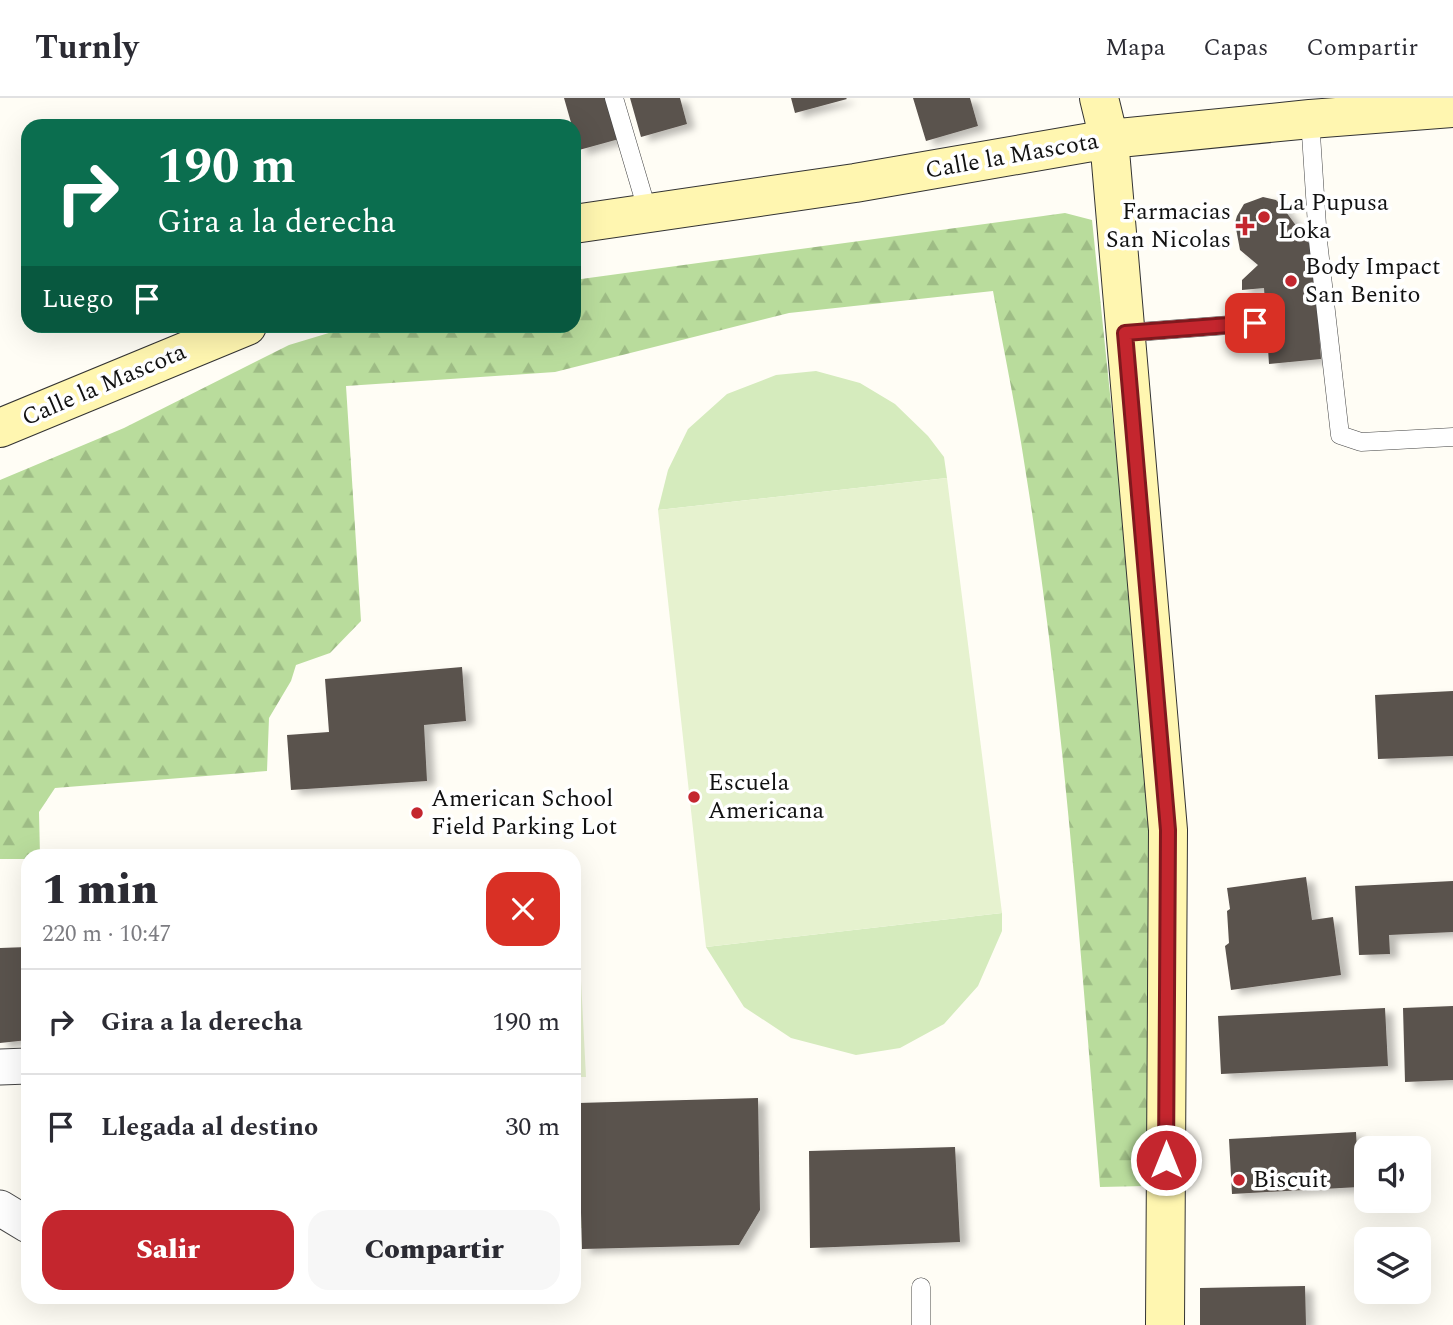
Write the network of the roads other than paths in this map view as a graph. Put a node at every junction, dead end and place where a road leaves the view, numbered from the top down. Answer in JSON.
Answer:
{"nodes":[{"id":1,"x":614,"y":98,"type":"edge"},
{"id":2,"x":1099,"y":98,"type":"edge"},
{"id":3,"x":1453,"y":108,"type":"edge"},
{"id":4,"x":1310,"y":119,"type":"junction"},
{"id":5,"x":1109,"y":139,"type":"junction"},
{"id":6,"x":648,"y":213,"type":"junction"},
{"id":7,"x":581,"y":224,"type":"edge"},
{"id":8,"x":1255,"y":323,"type":"dead end"},
{"id":9,"x":230,"y":333,"type":"edge"},
{"id":10,"x":1125,"y":333,"type":"junction"},
{"id":11,"x":0,"y":428,"type":"edge"},
{"id":12,"x":1453,"y":437,"type":"edge"},
{"id":13,"x":21,"y":1066,"type":"edge"},
{"id":14,"x":0,"y":1068,"type":"edge"},
{"id":15,"x":0,"y":1208,"type":"edge"},
{"id":16,"x":21,"y":1221,"type":"edge"},
{"id":17,"x":921,"y":1287,"type":"dead end"},
{"id":18,"x":921,"y":1325,"type":"edge"},
{"id":19,"x":1166,"y":1325,"type":"edge"}],
"edges":[{"from":1,"to":6,"type":"lane"},
{"from":2,"to":5,"type":"street"},
{"from":3,"to":4,"type":"street","name":"Calle la Mascota"},
{"from":4,"to":5,"type":"street","name":"Calle la Mascota"},
{"from":4,"to":12,"type":"lane"},
{"from":5,"to":6,"type":"street","name":"Calle la Mascota"},
{"from":5,"to":10,"type":"street"},
{"from":6,"to":7,"type":"street","name":"Calle la Mascota"},
{"from":8,"to":10,"type":"lane"},
{"from":9,"to":11,"type":"street","name":"Calle la Mascota"},
{"from":10,"to":19,"type":"street"},
{"from":13,"to":14,"type":"street"},
{"from":15,"to":16,"type":"street"},
{"from":17,"to":18,"type":"lane"}]}
